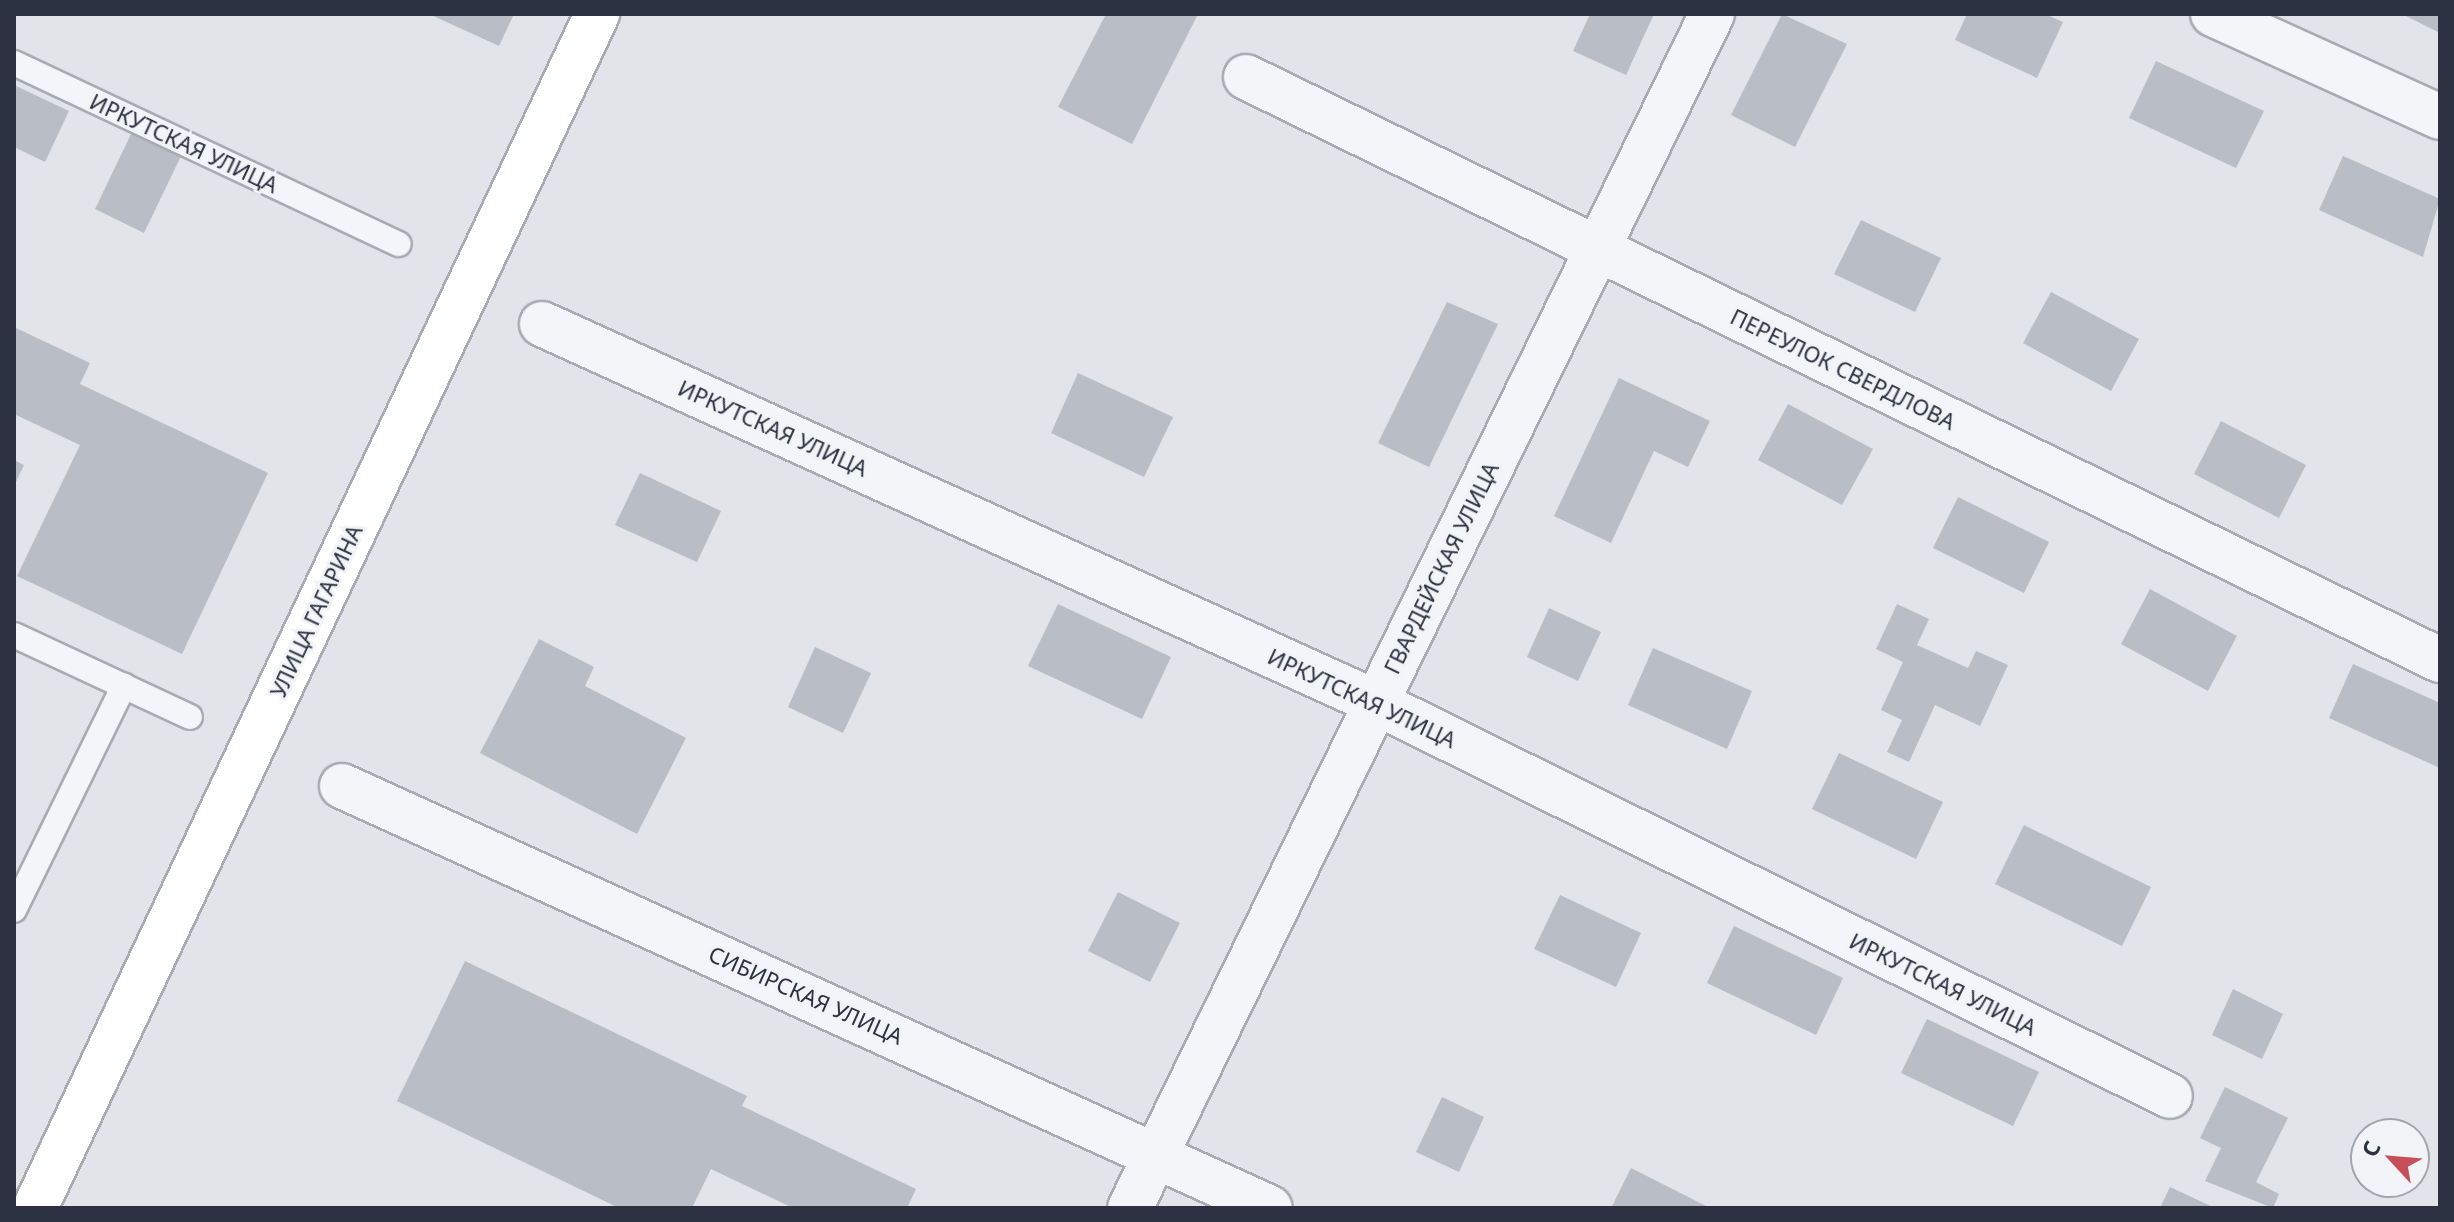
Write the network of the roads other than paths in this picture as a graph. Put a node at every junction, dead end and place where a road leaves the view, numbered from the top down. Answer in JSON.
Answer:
{"nodes":[{"id":1,"x":597,"y":14,"type":"edge"},
{"id":2,"x":1712,"y":14,"type":"edge"},
{"id":3,"x":2213,"y":14,"type":"edge"},
{"id":4,"x":14,"y":63,"type":"edge"},
{"id":5,"x":1246,"y":77,"type":"dead end"},
{"id":6,"x":2440,"y":117,"type":"edge"},
{"id":7,"x":398,"y":244,"type":"dead end"},
{"id":8,"x":1598,"y":250,"type":"junction"},
{"id":9,"x":542,"y":324,"type":"dead end"},
{"id":10,"x":14,"y":635,"type":"edge"},
{"id":11,"x":2440,"y":660,"type":"edge"},
{"id":12,"x":124,"y":685,"type":"junction"},
{"id":13,"x":1375,"y":702,"type":"junction"},
{"id":14,"x":190,"y":717,"type":"dead end"},
{"id":15,"x":342,"y":786,"type":"dead end"},
{"id":16,"x":14,"y":910,"type":"edge"},
{"id":17,"x":2170,"y":1096,"type":"dead end"},
{"id":18,"x":1156,"y":1153,"type":"junction"},
{"id":19,"x":35,"y":1208,"type":"edge"},
{"id":20,"x":1130,"y":1208,"type":"edge"},
{"id":21,"x":1270,"y":1208,"type":"edge"}],
"edges":[{"from":1,"to":19,"type":"street","name":"УЛИЦА ГАГАРИНА"},
{"from":2,"to":8,"type":"street","name":"ГВАРДЕЙСКАЯ УЛИЦА"},
{"from":3,"to":6,"type":"street"},
{"from":4,"to":7,"type":"lane","name":"ИРКУТСКАЯ УЛИЦА"},
{"from":5,"to":8,"type":"street","name":"ПЕРЕУЛОК СВЕРДЛОВА"},
{"from":8,"to":11,"type":"street","name":"ПЕРЕУЛОК СВЕРДЛОВА"},
{"from":8,"to":13,"type":"street","name":"ГВАРДЕЙСКАЯ УЛИЦА"},
{"from":9,"to":13,"type":"street","name":"ИРКУТСКАЯ УЛИЦА"},
{"from":10,"to":12,"type":"lane"},
{"from":12,"to":14,"type":"lane"},
{"from":12,"to":16,"type":"lane"},
{"from":13,"to":17,"type":"street","name":"ИРКУТСКАЯ УЛИЦА"},
{"from":13,"to":18,"type":"street","name":"ГВАРДЕЙСКАЯ УЛИЦА"},
{"from":15,"to":18,"type":"street","name":"СИБИРСКАЯ УЛИЦА"},
{"from":18,"to":20,"type":"street","name":"ГВАРДЕЙСКАЯ УЛИЦА"},
{"from":18,"to":21,"type":"street","name":"СИБИРСКАЯ УЛИЦА"}]}
